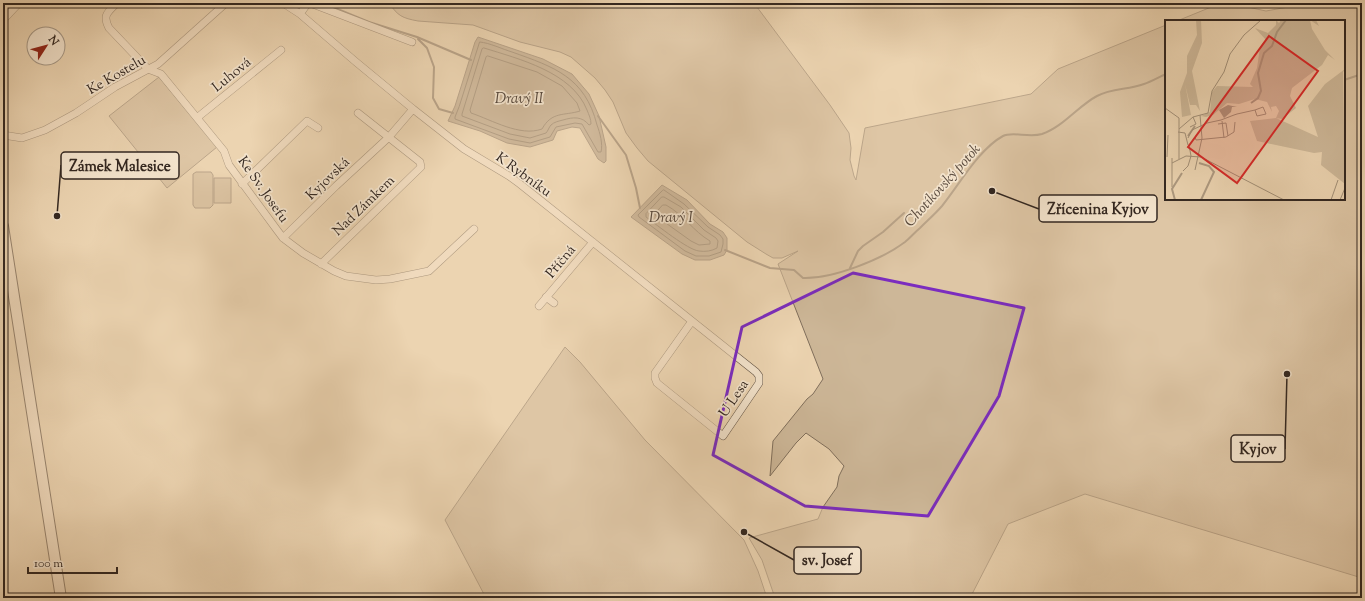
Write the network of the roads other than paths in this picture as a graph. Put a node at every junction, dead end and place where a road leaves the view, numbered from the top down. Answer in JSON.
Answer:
{"nodes":[{"id":1,"x":19,"y":3,"type":"edge"},
{"id":2,"x":117,"y":3,"type":"edge"},
{"id":3,"x":226,"y":3,"type":"edge"},
{"id":4,"x":283,"y":3,"type":"edge"},
{"id":5,"x":309,"y":3,"type":"edge"},
{"id":6,"x":300,"y":14,"type":"junction"},
{"id":7,"x":3,"y":20,"type":"edge"},
{"id":8,"x":412,"y":42,"type":"dead end"},
{"id":9,"x":281,"y":50,"type":"dead end"},
{"id":10,"x":148,"y":69,"type":"junction"},
{"id":11,"x":414,"y":109,"type":"junction"},
{"id":12,"x":358,"y":113,"type":"dead end"},
{"id":13,"x":198,"y":118,"type":"junction"},
{"id":14,"x":318,"y":128,"type":"dead end"},
{"id":15,"x":3,"y":135,"type":"edge"},
{"id":16,"x":389,"y":137,"type":"junction"},
{"id":17,"x":242,"y":184,"type":"junction"},
{"id":18,"x":3,"y":226,"type":"edge"},
{"id":19,"x":474,"y":229,"type":"dead end"},
{"id":20,"x":283,"y":238,"type":"junction"},
{"id":21,"x":593,"y":242,"type":"junction"},
{"id":22,"x":321,"y":264,"type":"junction"},
{"id":23,"x":546,"y":297,"type":"junction"},
{"id":24,"x":554,"y":303,"type":"dead end"},
{"id":25,"x":539,"y":306,"type":"dead end"},
{"id":26,"x":692,"y":321,"type":"junction"},
{"id":27,"x":61,"y":598,"type":"edge"}],
"edges":[{"from":1,"to":7,"type":"street"},
{"from":2,"to":10,"type":"street","name":"Ke Sv. Josefu"},
{"from":3,"to":10,"type":"street","name":"Ke Kostelu"},
{"from":4,"to":6,"type":"street","name":"K Rybníku"},
{"from":5,"to":6,"type":"street"},
{"from":5,"to":8,"type":"street"},
{"from":6,"to":11,"type":"street","name":"K Rybníku"},
{"from":9,"to":13,"type":"street","name":"Luhová"},
{"from":10,"to":13,"type":"street","name":"Ke Sv. Josefu"},
{"from":10,"to":15,"type":"street","name":"Ke Kostelu"},
{"from":11,"to":16,"type":"street","name":"Kyjovská"},
{"from":11,"to":21,"type":"street","name":"K Rybníku"},
{"from":12,"to":16,"type":"street"},
{"from":13,"to":17,"type":"street","name":"Ke Sv. Josefu"},
{"from":14,"to":17,"type":"street"},
{"from":16,"to":20,"type":"street","name":"Kyjovská"},
{"from":16,"to":22,"type":"street","name":"Nad Zámkem"},
{"from":17,"to":20,"type":"street","name":"Ke Sv. Josefu"},
{"from":18,"to":27,"type":"street"},
{"from":19,"to":22,"type":"street","name":"Ke Sv. Josefu"},
{"from":20,"to":22,"type":"street","name":"Ke Sv. Josefu"},
{"from":21,"to":23,"type":"street","name":"Příčná"},
{"from":21,"to":26,"type":"street","name":"K Rybníku"},
{"from":23,"to":24,"type":"street","name":"Příčná"},
{"from":23,"to":25,"type":"street","name":"Příčná"},
{"from":26,"to":26,"type":"street","name":"U Lesa"}]}
